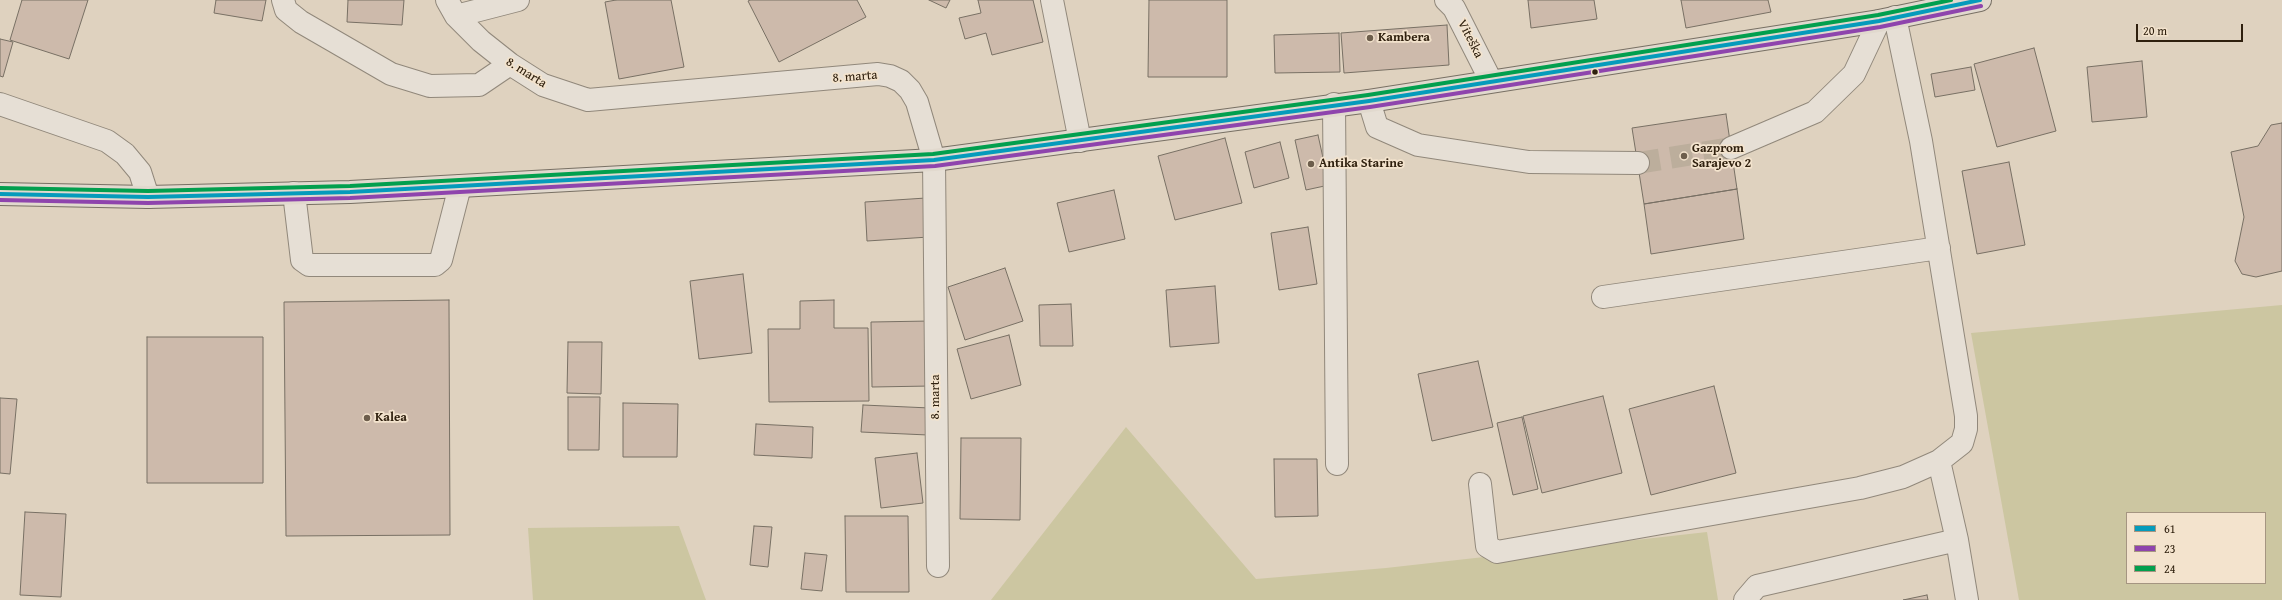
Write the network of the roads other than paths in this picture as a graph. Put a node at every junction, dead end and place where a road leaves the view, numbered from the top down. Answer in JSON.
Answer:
{"nodes":[{"id":1,"x":283,"y":0,"type":"edge"},
{"id":2,"x":518,"y":0,"type":"edge"},
{"id":3,"x":1052,"y":0,"type":"edge"},
{"id":4,"x":1446,"y":0,"type":"edge"},
{"id":5,"x":1973,"y":0,"type":"edge"},
{"id":6,"x":451,"y":8,"type":"edge"},
{"id":7,"x":1887,"y":19,"type":"junction"},
{"id":8,"x":510,"y":64,"type":"junction"},
{"id":9,"x":1491,"y":81,"type":"junction"},
{"id":10,"x":1369,"y":101,"type":"junction"},
{"id":11,"x":0,"y":104,"type":"edge"},
{"id":12,"x":1334,"y":104,"type":"junction"},
{"id":13,"x":1080,"y":141,"type":"junction"},
{"id":14,"x":1731,"y":148,"type":"tunnel mouth"},
{"id":15,"x":934,"y":160,"type":"junction"},
{"id":16,"x":1638,"y":163,"type":"tunnel mouth"},
{"id":17,"x":460,"y":186,"type":"junction"},
{"id":18,"x":0,"y":194,"type":"edge"},
{"id":19,"x":294,"y":194,"type":"junction"},
{"id":20,"x":148,"y":197,"type":"junction"},
{"id":21,"x":1939,"y":248,"type":"junction"},
{"id":22,"x":1603,"y":297,"type":"dead end"},
{"id":23,"x":1939,"y":461,"type":"junction"},
{"id":24,"x":1337,"y":464,"type":"dead end"},
{"id":25,"x":1480,"y":484,"type":"dead end"},
{"id":26,"x":1957,"y":540,"type":"junction"},
{"id":27,"x":938,"y":566,"type":"dead end"},
{"id":28,"x":1745,"y":600,"type":"edge"},
{"id":29,"x":1967,"y":600,"type":"edge"}],
"edges":[{"from":1,"to":8,"type":"street"},
{"from":2,"to":6,"type":"street"},
{"from":3,"to":13,"type":"street"},
{"from":4,"to":9,"type":"street","name":"Viteška"},
{"from":5,"to":7,"type":"main road"},
{"from":6,"to":8,"type":"street","name":"8. marta"},
{"from":7,"to":9,"type":"main road"},
{"from":7,"to":14,"type":"street"},
{"from":7,"to":21,"type":"street"},
{"from":8,"to":15,"type":"street","name":"8. marta"},
{"from":9,"to":10,"type":"main road"},
{"from":10,"to":12,"type":"main road"},
{"from":10,"to":16,"type":"street"},
{"from":11,"to":20,"type":"street"},
{"from":12,"to":13,"type":"main road"},
{"from":12,"to":24,"type":"street"},
{"from":13,"to":15,"type":"main road"},
{"from":15,"to":17,"type":"main road"},
{"from":15,"to":27,"type":"street","name":"8. marta"},
{"from":17,"to":19,"type":"main road"},
{"from":17,"to":19,"type":"street"},
{"from":18,"to":20,"type":"main road"},
{"from":19,"to":20,"type":"main road"},
{"from":21,"to":22,"type":"street"},
{"from":21,"to":23,"type":"street"},
{"from":23,"to":25,"type":"street"},
{"from":23,"to":26,"type":"street"},
{"from":26,"to":28,"type":"street"},
{"from":26,"to":29,"type":"street"}]}
